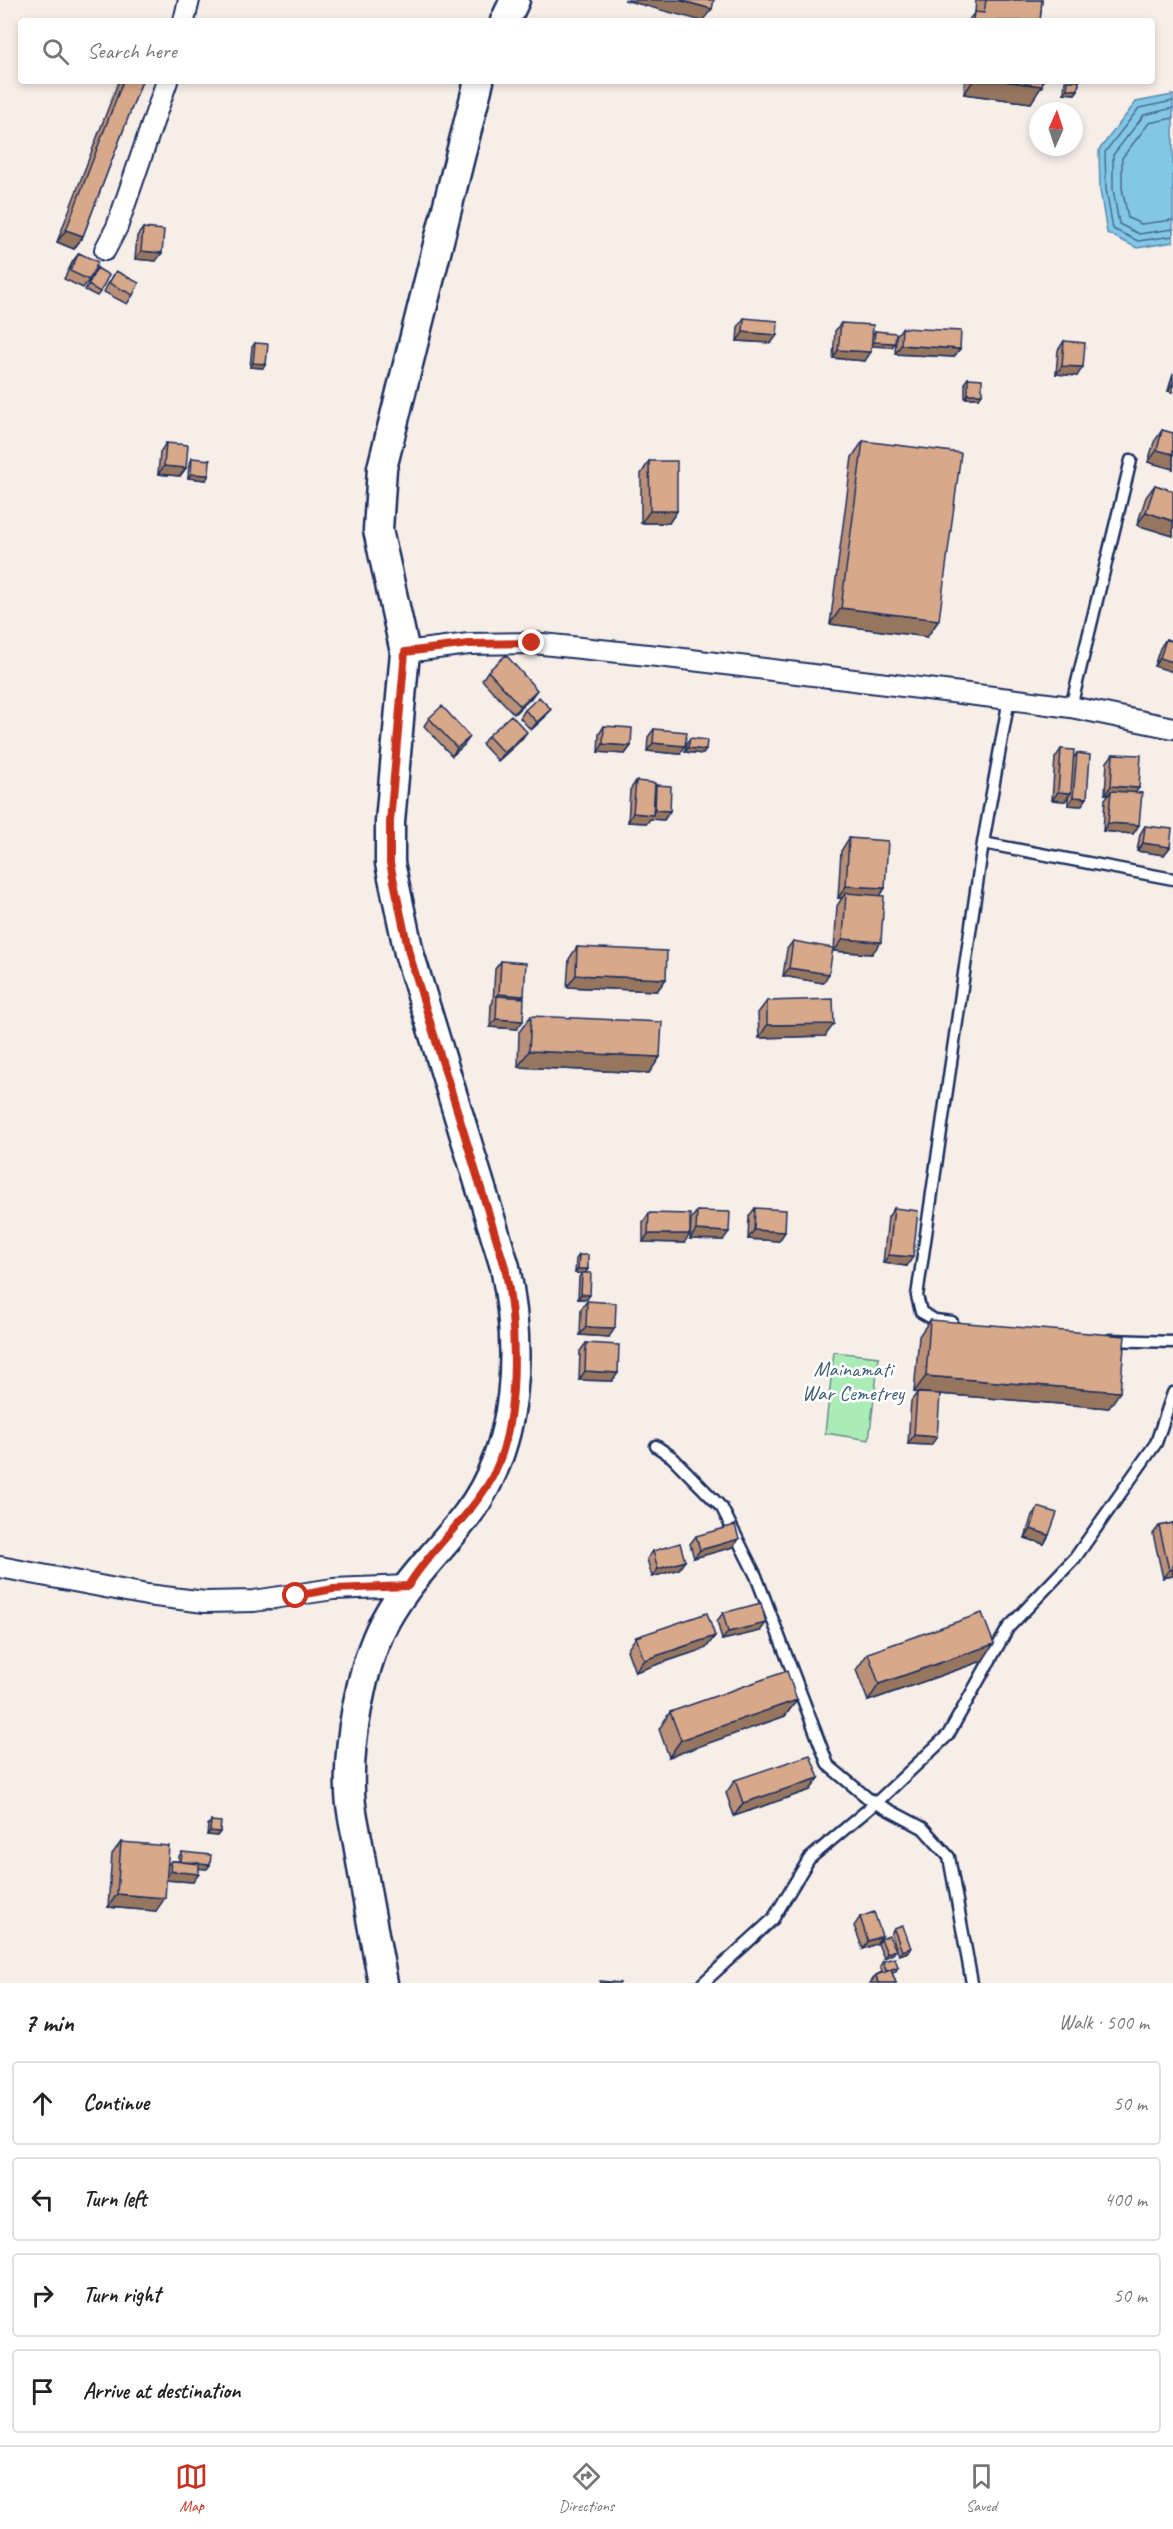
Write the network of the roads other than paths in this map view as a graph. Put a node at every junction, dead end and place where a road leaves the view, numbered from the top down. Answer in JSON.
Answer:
{"nodes":[{"id":1,"x":189,"y":0,"type":"edge"},
{"id":2,"x":515,"y":0,"type":"edge"},
{"id":3,"x":185,"y":18,"type":"edge"},
{"id":4,"x":506,"y":18,"type":"edge"},
{"id":5,"x":166,"y":84,"type":"edge"},
{"id":6,"x":478,"y":84,"type":"edge"},
{"id":7,"x":105,"y":249,"type":"dead end"},
{"id":8,"x":1131,"y":460,"type":"dead end"},
{"id":9,"x":405,"y":652,"type":"junction"},
{"id":10,"x":1010,"y":699,"type":"junction"},
{"id":11,"x":1071,"y":707,"type":"junction"},
{"id":12,"x":1173,"y":728,"type":"edge"},
{"id":13,"x":983,"y":843,"type":"junction"},
{"id":14,"x":1173,"y":879,"type":"edge"},
{"id":15,"x":969,"y":1324,"type":"edge"},
{"id":16,"x":1102,"y":1339,"type":"edge"},
{"id":17,"x":1173,"y":1342,"type":"edge"},
{"id":18,"x":1173,"y":1393,"type":"edge"},
{"id":19,"x":656,"y":1446,"type":"dead end"},
{"id":20,"x":0,"y":1567,"type":"edge"},
{"id":21,"x":408,"y":1586,"type":"junction"},
{"id":22,"x":874,"y":1803,"type":"junction"},
{"id":23,"x":383,"y":1983,"type":"edge"},
{"id":24,"x":703,"y":1983,"type":"edge"},
{"id":25,"x":972,"y":1983,"type":"edge"}],
"edges":[{"from":1,"to":3,"type":"street"},
{"from":2,"to":4,"type":"main road"},
{"from":5,"to":7,"type":"street"},
{"from":6,"to":9,"type":"main road"},
{"from":8,"to":11,"type":"lane"},
{"from":9,"to":10,"type":"street"},
{"from":9,"to":21,"type":"main road"},
{"from":10,"to":11,"type":"street"},
{"from":10,"to":13,"type":"lane"},
{"from":11,"to":12,"type":"street"},
{"from":13,"to":14,"type":"lane"},
{"from":13,"to":15,"type":"lane"},
{"from":16,"to":17,"type":"lane"},
{"from":18,"to":22,"type":"lane"},
{"from":19,"to":22,"type":"lane"},
{"from":20,"to":21,"type":"street"},
{"from":21,"to":23,"type":"main road"},
{"from":22,"to":24,"type":"lane"},
{"from":22,"to":25,"type":"lane"}]}
